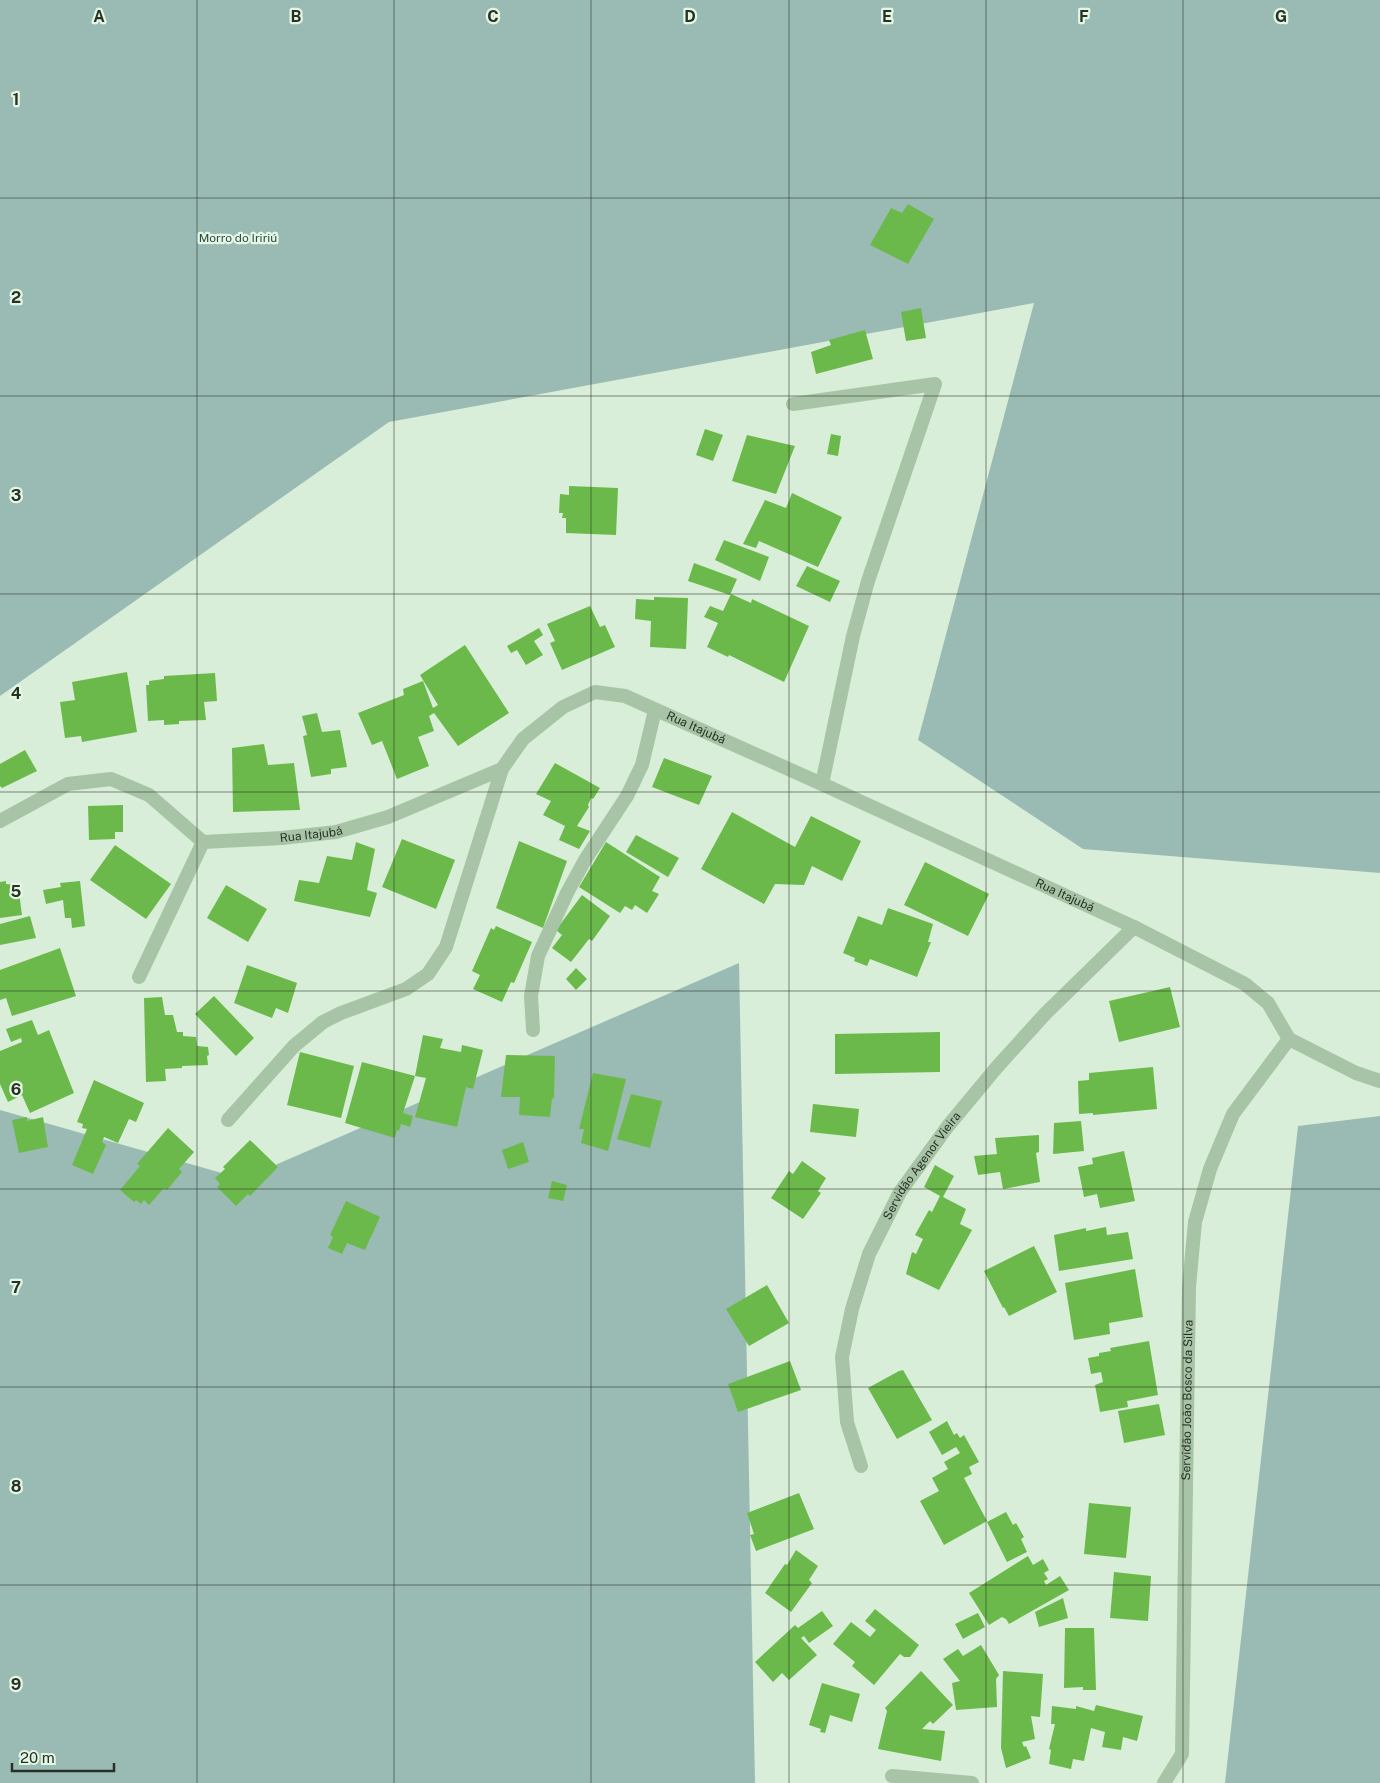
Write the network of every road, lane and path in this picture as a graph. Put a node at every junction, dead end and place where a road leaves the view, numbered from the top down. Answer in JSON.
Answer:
{"nodes":[{"id":1,"x":793,"y":404,"type":"dead end"},
{"id":2,"x":655,"y":710,"type":"junction"},
{"id":3,"x":502,"y":770,"type":"junction"},
{"id":4,"x":822,"y":784,"type":"junction"},
{"id":5,"x":0,"y":821,"type":"edge"},
{"id":6,"x":203,"y":842,"type":"junction"},
{"id":7,"x":1134,"y":927,"type":"junction"},
{"id":8,"x":139,"y":977,"type":"dead end"},
{"id":9,"x":533,"y":1030,"type":"dead end"},
{"id":10,"x":1289,"y":1038,"type":"junction"},
{"id":11,"x":1380,"y":1081,"type":"edge"},
{"id":12,"x":228,"y":1120,"type":"dead end"},
{"id":13,"x":860,"y":1466,"type":"dead end"},
{"id":14,"x":892,"y":1776,"type":"dead end"},
{"id":15,"x":972,"y":1783,"type":"edge"},
{"id":16,"x":1164,"y":1783,"type":"edge"}],
"edges":[{"from":1,"to":4,"type":"street"},
{"from":2,"to":3,"type":"street","name":"Rua Itajubá"},
{"from":2,"to":4,"type":"street","name":"Rua Itajubá"},
{"from":2,"to":9,"type":"street"},
{"from":3,"to":6,"type":"street","name":"Rua Itajubá"},
{"from":3,"to":12,"type":"street"},
{"from":4,"to":7,"type":"street","name":"Rua Itajubá"},
{"from":5,"to":6,"type":"street"},
{"from":6,"to":8,"type":"street"},
{"from":7,"to":10,"type":"street","name":"Rua Itajubá"},
{"from":7,"to":13,"type":"street","name":"Servidão Agenor Vieira"},
{"from":10,"to":11,"type":"street"},
{"from":10,"to":16,"type":"street","name":"Servidão João Bosco da Silva"},
{"from":14,"to":15,"type":"street"}]}
